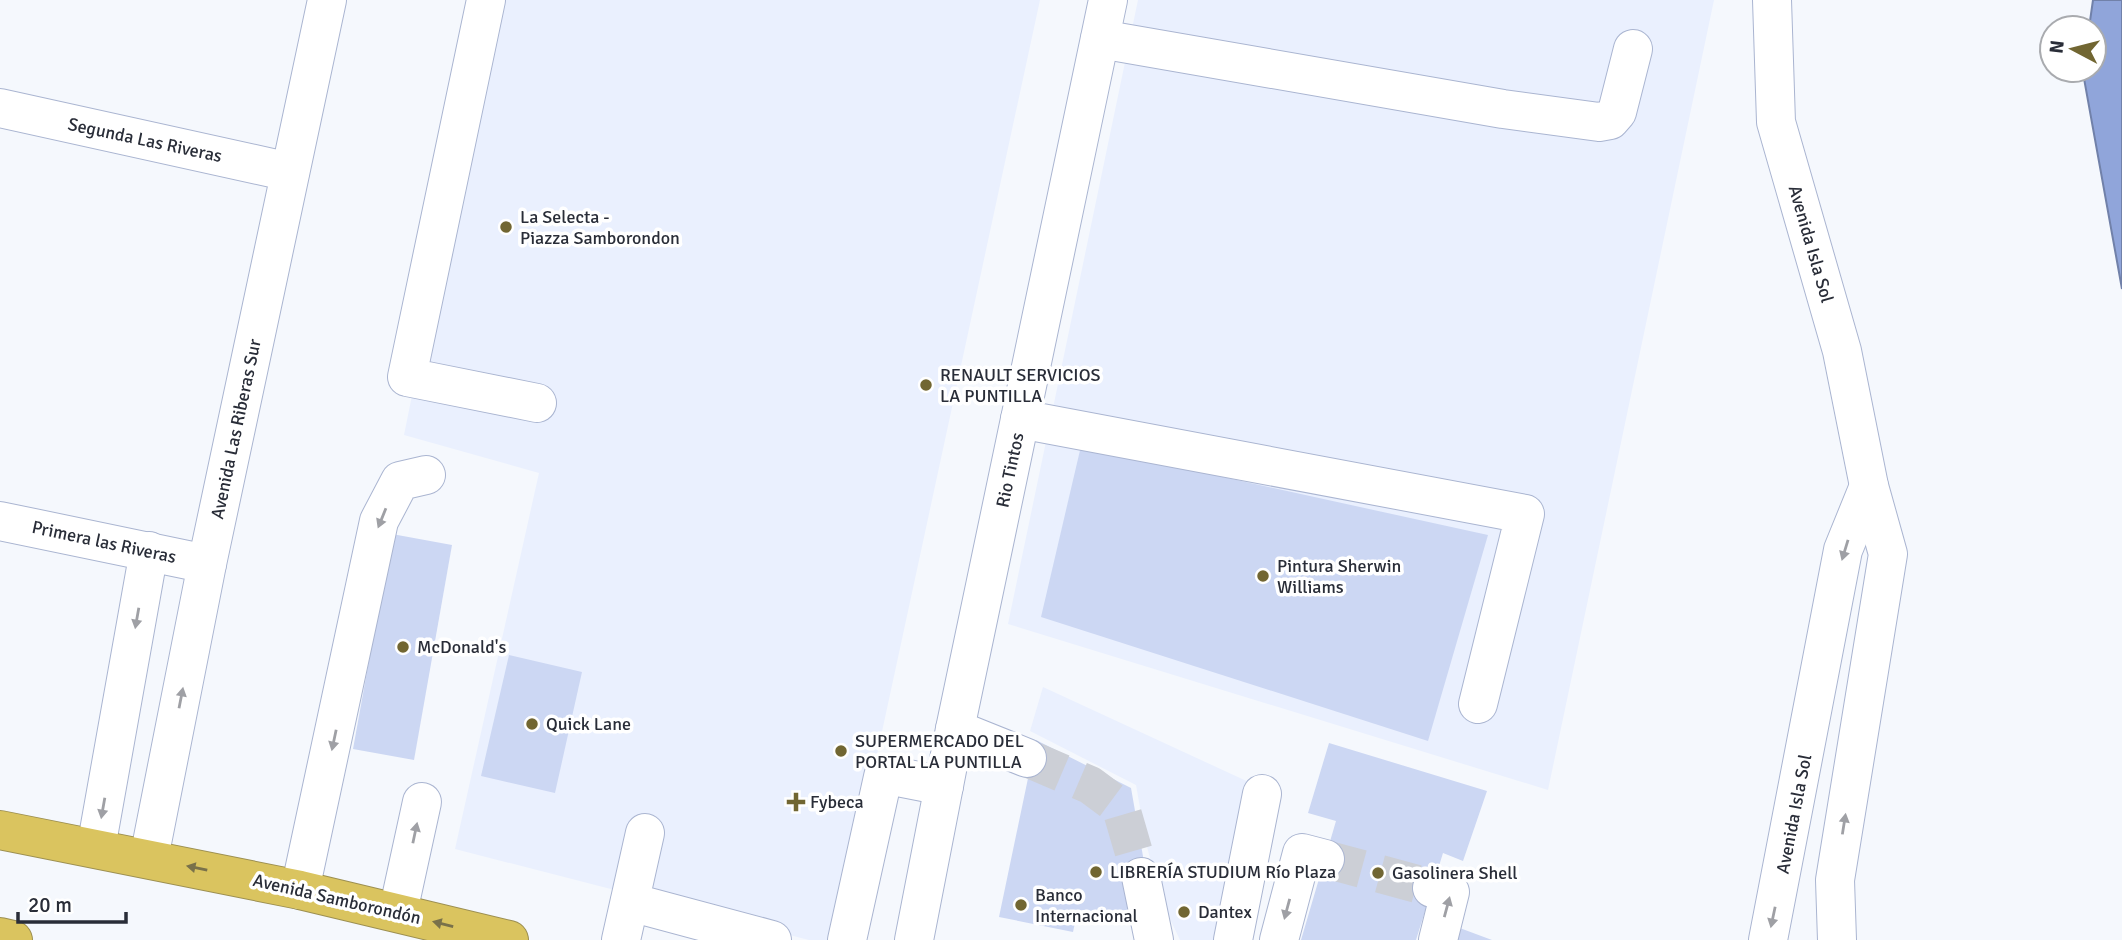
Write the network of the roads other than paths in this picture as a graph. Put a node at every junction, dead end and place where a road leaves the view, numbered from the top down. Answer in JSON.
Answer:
{"nodes":[{"id":1,"x":327,"y":0,"type":"edge"},
{"id":2,"x":486,"y":0,"type":"edge"},
{"id":3,"x":1108,"y":0,"type":"edge"},
{"id":4,"x":1772,"y":0,"type":"edge"},
{"id":5,"x":1100,"y":39,"type":"junction"},
{"id":6,"x":1633,"y":49,"type":"dead end"},
{"id":7,"x":0,"y":108,"type":"edge"},
{"id":8,"x":290,"y":172,"type":"junction"},
{"id":9,"x":537,"y":403,"type":"dead end"},
{"id":10,"x":1020,"y":419,"type":"junction"},
{"id":11,"x":426,"y":475,"type":"dead end"},
{"id":12,"x":1869,"y":486,"type":"junction"},
{"id":13,"x":0,"y":521,"type":"edge"},
{"id":14,"x":149,"y":551,"type":"junction"},
{"id":15,"x":207,"y":564,"type":"junction"},
{"id":16,"x":1478,"y":704,"type":"dead end"},
{"id":17,"x":955,"y":729,"type":"junction"},
{"id":18,"x":1027,"y":758,"type":"tunnel mouth"},
{"id":19,"x":944,"y":786,"type":"junction"},
{"id":20,"x":1262,"y":794,"type":"dead end"},
{"id":21,"x":422,"y":802,"type":"dead end"},
{"id":22,"x":0,"y":830,"type":"edge"},
{"id":23,"x":645,"y":833,"type":"dead end"},
{"id":24,"x":96,"y":848,"type":"junction"},
{"id":25,"x":149,"y":858,"type":"junction"},
{"id":26,"x":1325,"y":859,"type":"tunnel mouth"},
{"id":27,"x":1782,"y":875,"type":"junction"},
{"id":28,"x":1141,"y":877,"type":"tunnel mouth"},
{"id":29,"x":1835,"y":880,"type":"junction"},
{"id":30,"x":1432,"y":888,"type":"tunnel mouth"},
{"id":31,"x":300,"y":890,"type":"junction"},
{"id":32,"x":630,"y":902,"type":"junction"},
{"id":33,"x":398,"y":912,"type":"junction"},
{"id":34,"x":1,"y":938,"type":"edge"},
{"id":35,"x":13,"y":940,"type":"edge"},
{"id":36,"x":509,"y":940,"type":"edge"},
{"id":37,"x":621,"y":940,"type":"edge"},
{"id":38,"x":772,"y":940,"type":"edge"},
{"id":39,"x":847,"y":940,"type":"edge"},
{"id":40,"x":914,"y":940,"type":"edge"},
{"id":41,"x":1154,"y":940,"type":"edge"},
{"id":42,"x":1233,"y":940,"type":"edge"},
{"id":43,"x":1279,"y":940,"type":"edge"},
{"id":44,"x":1438,"y":940,"type":"edge"},
{"id":45,"x":1768,"y":940,"type":"edge"},
{"id":46,"x":1837,"y":940,"type":"edge"}],
"edges":[{"from":1,"to":8,"type":"street","name":"Avenida Las Riberas Sur"},
{"from":2,"to":9,"type":"street"},
{"from":3,"to":5,"type":"street","name":"Rio Tintos"},
{"from":4,"to":12,"type":"street","name":"Avenida Isla Sol"},
{"from":5,"to":6,"type":"street"},
{"from":5,"to":10,"type":"street","name":"Rio Tintos"},
{"from":7,"to":8,"type":"street","name":"Segunda Las Riveras"},
{"from":8,"to":15,"type":"street","name":"Avenida Las Riberas Sur"},
{"from":10,"to":16,"type":"street"},
{"from":10,"to":17,"type":"street","name":"Rio Tintos"},
{"from":11,"to":31,"type":"street","one_way":true},
{"from":12,"to":27,"type":"street","name":"Avenida Isla Sol","one_way":true},
{"from":29,"to":12,"type":"street","name":"Avenida Isla Sol","one_way":true},
{"from":13,"to":14,"type":"street","name":"Primera las Riveras"},
{"from":14,"to":15,"type":"street","name":"Primera las Riveras"},
{"from":14,"to":24,"type":"street","one_way":true},
{"from":25,"to":15,"type":"street","name":"Avenida Las Riberas Sur","one_way":true},
{"from":17,"to":18,"type":"street"},
{"from":17,"to":19,"type":"street","name":"Rio Tintos"},
{"from":19,"to":39,"type":"street"},
{"from":19,"to":40,"type":"street","name":"Rio Tintos"},
{"from":20,"to":42,"type":"street"},
{"from":33,"to":21,"type":"street","one_way":true},
{"from":22,"to":24,"type":"highway","name":"Avenida Samborondón"},
{"from":23,"to":32,"type":"street"},
{"from":24,"to":25,"type":"highway","name":"Avenida Samborondón"},
{"from":31,"to":25,"type":"highway","name":"Avenida Samborondón","one_way":true},
{"from":26,"to":43,"type":"street","one_way":true},
{"from":27,"to":29,"type":"street"},
{"from":27,"to":45,"type":"street","name":"Avenida Isla Sol","one_way":true},
{"from":28,"to":41,"type":"street"},
{"from":29,"to":46,"type":"street","name":"Avenida Isla Sol"},
{"from":44,"to":30,"type":"street","one_way":true},
{"from":31,"to":33,"type":"highway","name":"Avenida Samborondón"},
{"from":32,"to":37,"type":"street"},
{"from":32,"to":38,"type":"street"},
{"from":36,"to":33,"type":"highway","name":"Avenida Samborondón","one_way":true},
{"from":34,"to":35,"type":"highway"}]}
